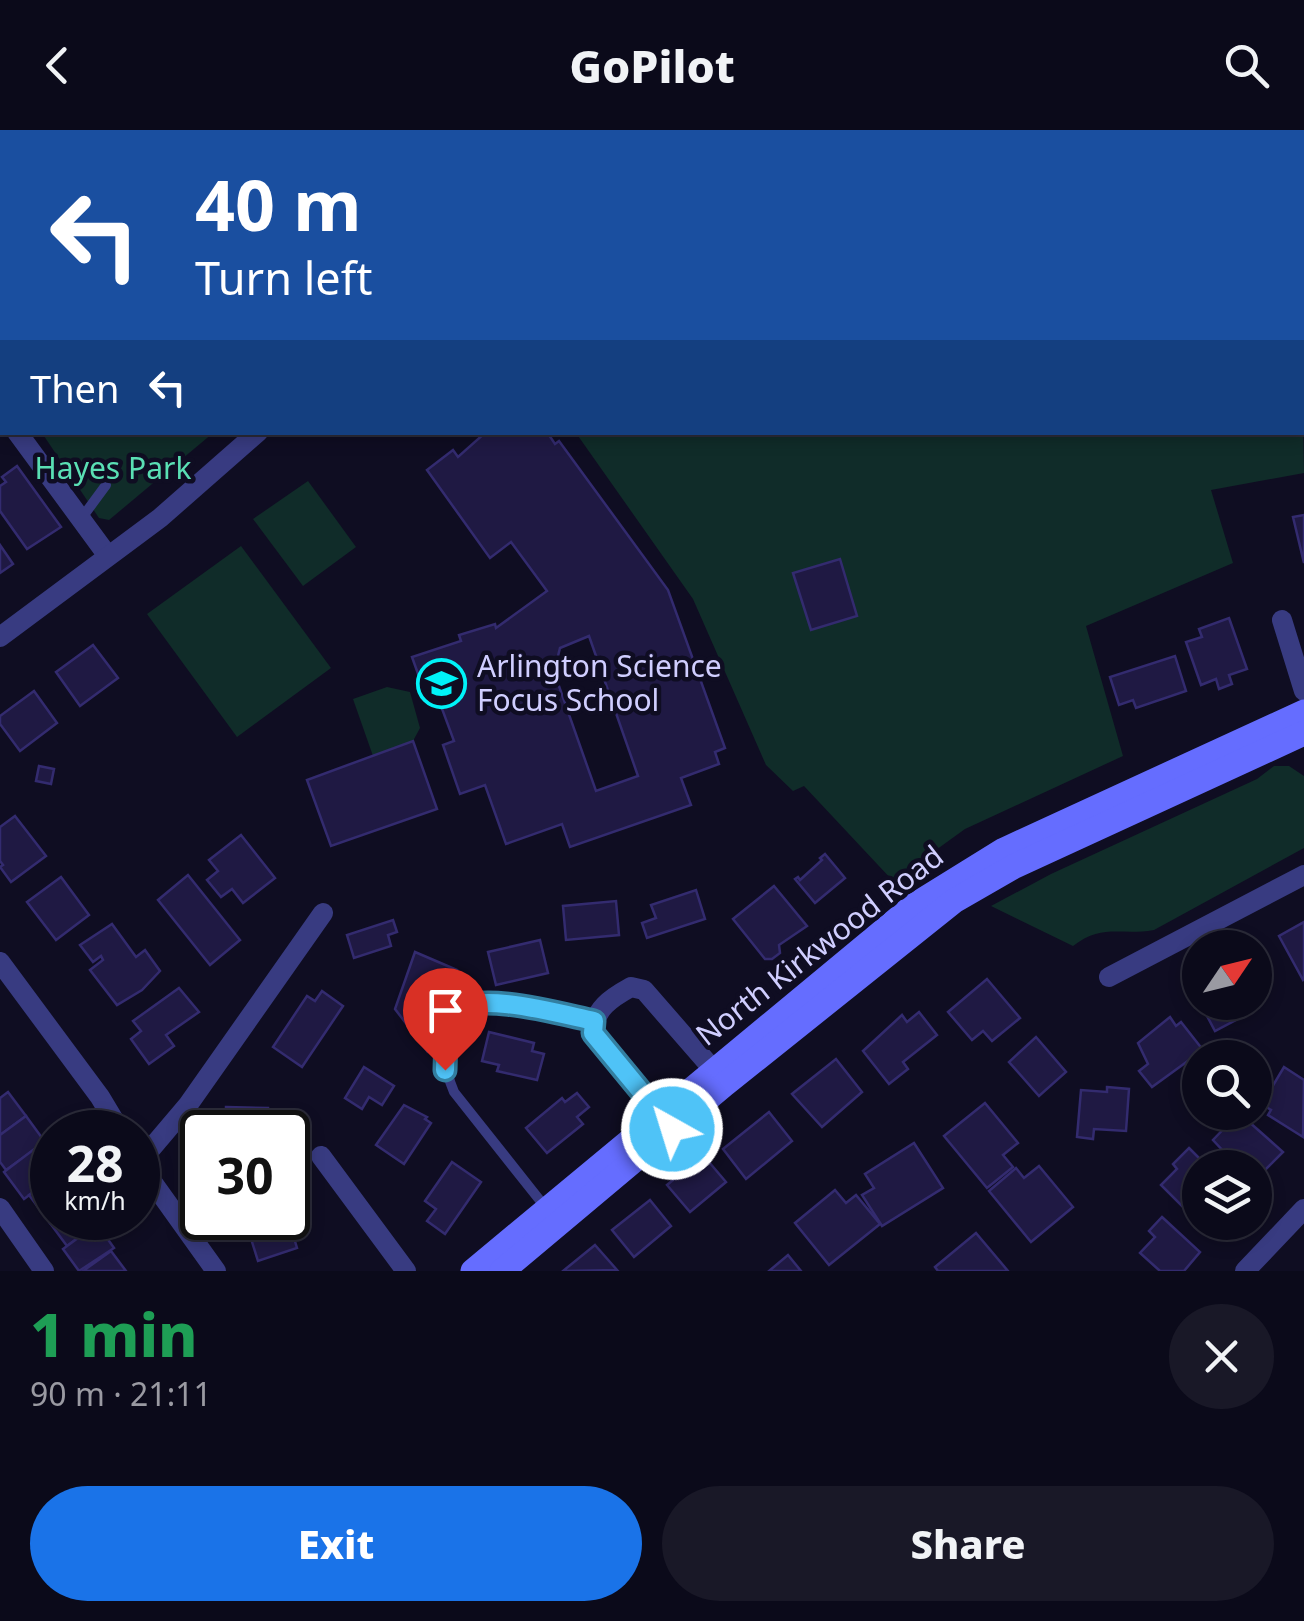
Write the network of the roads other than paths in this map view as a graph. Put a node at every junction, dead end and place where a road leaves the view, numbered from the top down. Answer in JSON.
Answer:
{"nodes":[{"id":1,"x":20,"y":435,"type":"edge"},
{"id":2,"x":254,"y":435,"type":"edge"},
{"id":3,"x":106,"y":485,"type":"dead end"},
{"id":4,"x":80,"y":518,"type":"junction"},
{"id":5,"x":108,"y":556,"type":"junction"},
{"id":6,"x":1282,"y":620,"type":"dead end"},
{"id":7,"x":0,"y":637,"type":"edge"},
{"id":8,"x":1304,"y":691,"type":"edge"},
{"id":9,"x":1304,"y":712,"type":"edge"},
{"id":10,"x":1304,"y":733,"type":"edge"},
{"id":11,"x":1304,"y":875,"type":"edge"},
{"id":12,"x":323,"y":912,"type":"dead end"},
{"id":13,"x":4,"y":977,"type":"edge"},
{"id":14,"x":1110,"y":977,"type":"dead end"},
{"id":15,"x":594,"y":1021,"type":"junction"},
{"id":16,"x":719,"y":1077,"type":"junction"},
{"id":17,"x":107,"y":1110,"type":"edge"},
{"id":18,"x":666,"y":1122,"type":"junction"},
{"id":19,"x":160,"y":1137,"type":"edge"},
{"id":20,"x":320,"y":1156,"type":"dead end"},
{"id":21,"x":160,"y":1193,"type":"edge"},
{"id":22,"x":0,"y":1208,"type":"edge"},
{"id":23,"x":547,"y":1208,"type":"junction"},
{"id":24,"x":1304,"y":1209,"type":"edge"},
{"id":25,"x":44,"y":1271,"type":"edge"},
{"id":26,"x":216,"y":1271,"type":"edge"},
{"id":27,"x":406,"y":1271,"type":"edge"},
{"id":28,"x":473,"y":1271,"type":"edge"},
{"id":29,"x":502,"y":1271,"type":"edge"},
{"id":30,"x":1246,"y":1271,"type":"edge"}],
"edges":[{"from":1,"to":4,"type":"street"},
{"from":2,"to":5,"type":"street"},
{"from":3,"to":4,"type":"lane"},
{"from":4,"to":5,"type":"street"},
{"from":5,"to":7,"type":"street"},
{"from":6,"to":8,"type":"street"},
{"from":9,"to":16,"type":"main road","name":"North Kirkwood Road"},
{"from":10,"to":16,"type":"main road","name":"North Kirkwood Road"},
{"from":11,"to":14,"type":"street"},
{"from":12,"to":19,"type":"street"},
{"from":13,"to":17,"type":"street"},
{"from":15,"to":16,"type":"street"},
{"from":15,"to":18,"type":"street"},
{"from":15,"to":23,"type":"lane"},
{"from":16,"to":18,"type":"main road","name":"North Kirkwood Road"},
{"from":18,"to":23,"type":"main road","name":"North Kirkwood Road"},
{"from":18,"to":29,"type":"main road","name":"North Kirkwood Road"},
{"from":20,"to":27,"type":"street"},
{"from":21,"to":26,"type":"street"},
{"from":22,"to":25,"type":"street"},
{"from":23,"to":28,"type":"main road","name":"North Kirkwood Road"},
{"from":24,"to":30,"type":"street"}]}
